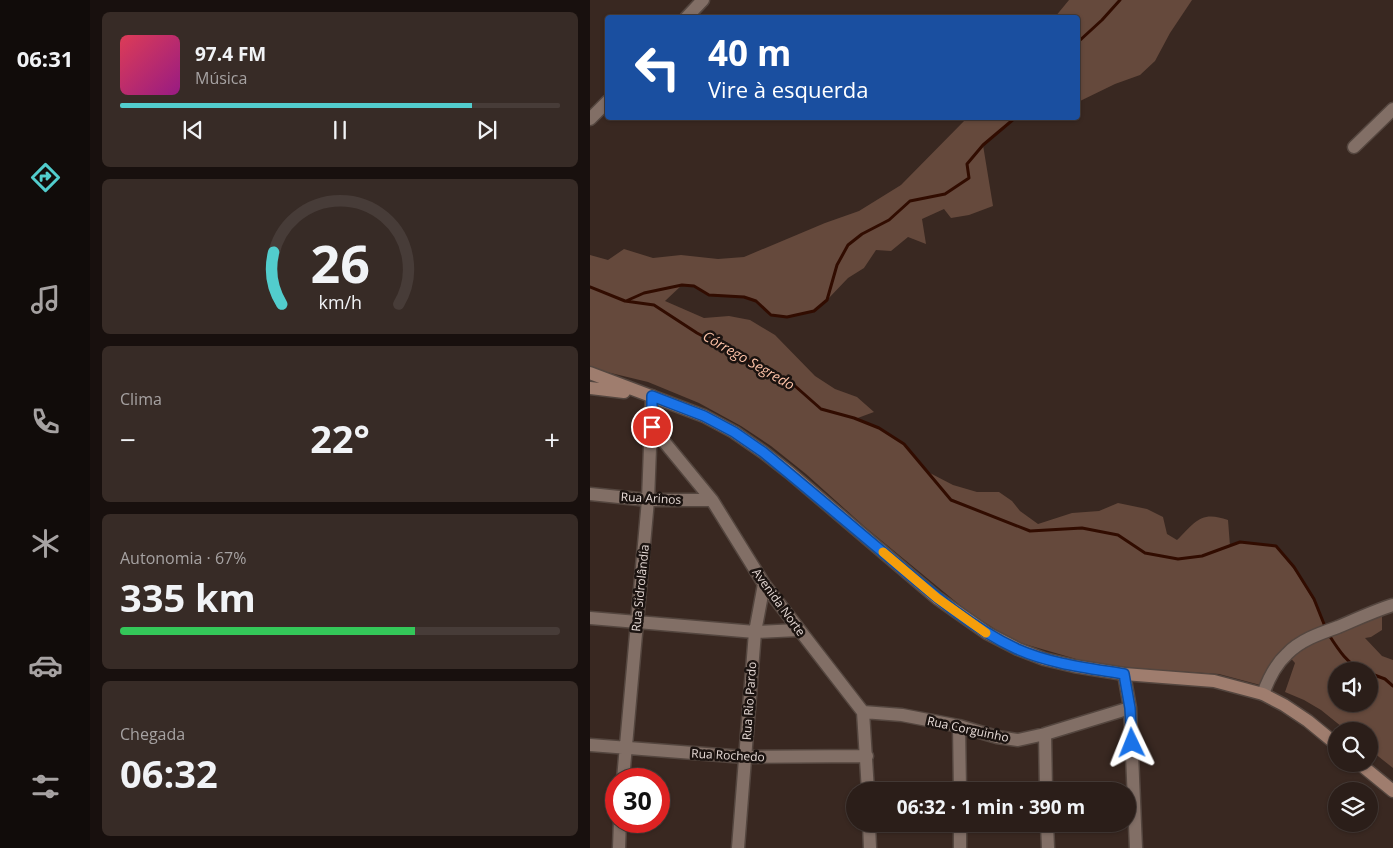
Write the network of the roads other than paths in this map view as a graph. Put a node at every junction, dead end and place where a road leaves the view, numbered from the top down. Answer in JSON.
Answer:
{"nodes":[{"id":1,"x":703,"y":0,"type":"edge"},
{"id":2,"x":689,"y":15,"type":"edge"},
{"id":3,"x":605,"y":104,"type":"edge"},
{"id":4,"x":1393,"y":110,"type":"edge"},
{"id":5,"x":590,"y":119,"type":"edge"},
{"id":6,"x":1354,"y":147,"type":"dead end"},
{"id":7,"x":590,"y":373,"type":"edge"},
{"id":8,"x":590,"y":388,"type":"edge"},
{"id":9,"x":649,"y":396,"type":"junction"},
{"id":10,"x":652,"y":427,"type":"junction"},
{"id":11,"x":590,"y":494,"type":"edge"},
{"id":12,"x":648,"y":500,"type":"junction"},
{"id":13,"x":712,"y":500,"type":"junction"},
{"id":14,"x":764,"y":584,"type":"junction"},
{"id":15,"x":1393,"y":605,"type":"edge"},
{"id":16,"x":590,"y":618,"type":"edge"},
{"id":17,"x":636,"y":622,"type":"junction"},
{"id":18,"x":798,"y":630,"type":"junction"},
{"id":19,"x":755,"y":632,"type":"junction"},
{"id":20,"x":1124,"y":674,"type":"junction"},
{"id":21,"x":1263,"y":694,"type":"junction"},
{"id":22,"x":1130,"y":708,"type":"junction"},
{"id":23,"x":863,"y":712,"type":"junction"},
{"id":24,"x":959,"y":726,"type":"junction"},
{"id":25,"x":1044,"y":734,"type":"junction"},
{"id":26,"x":1328,"y":737,"type":"edge"},
{"id":27,"x":590,"y":745,"type":"edge"},
{"id":28,"x":624,"y":748,"type":"junction"},
{"id":29,"x":867,"y":756,"type":"junction"},
{"id":30,"x":745,"y":757,"type":"junction"},
{"id":31,"x":623,"y":768,"type":"edge"},
{"id":32,"x":1370,"y":772,"type":"edge"},
{"id":33,"x":868,"y":782,"type":"edge"},
{"id":34,"x":960,"y":782,"type":"edge"},
{"id":35,"x":1046,"y":782,"type":"edge"},
{"id":36,"x":1393,"y":791,"type":"edge"},
{"id":37,"x":869,"y":832,"type":"edge"},
{"id":38,"x":960,"y":832,"type":"edge"},
{"id":39,"x":1047,"y":832,"type":"edge"},
{"id":40,"x":620,"y":833,"type":"edge"},
{"id":41,"x":619,"y":848,"type":"edge"},
{"id":42,"x":738,"y":848,"type":"edge"},
{"id":43,"x":870,"y":848,"type":"edge"},
{"id":44,"x":960,"y":848,"type":"edge"},
{"id":45,"x":1048,"y":848,"type":"edge"},
{"id":46,"x":1136,"y":848,"type":"edge"}],
"edges":[{"from":1,"to":2,"type":"street"},
{"from":3,"to":5,"type":"street"},
{"from":4,"to":6,"type":"street"},
{"from":7,"to":9,"type":"main road"},
{"from":8,"to":9,"type":"main road"},
{"from":9,"to":10,"type":"street","name":"Rua Sidrolândia"},
{"from":9,"to":20,"type":"main road"},
{"from":10,"to":12,"type":"street","name":"Rua Sidrolândia"},
{"from":10,"to":13,"type":"street","name":"Avenida Norte"},
{"from":11,"to":12,"type":"street","name":"Rua Arinos"},
{"from":12,"to":13,"type":"street","name":"Rua Arinos"},
{"from":12,"to":17,"type":"street","name":"Rua Sidrolândia"},
{"from":13,"to":14,"type":"street","name":"Avenida Norte"},
{"from":14,"to":18,"type":"street","name":"Avenida Norte"},
{"from":14,"to":19,"type":"street","name":"Rua Rio Pardo"},
{"from":15,"to":21,"type":"street"},
{"from":16,"to":17,"type":"street"},
{"from":17,"to":19,"type":"street"},
{"from":17,"to":28,"type":"street","name":"Rua Sidrolândia"},
{"from":18,"to":19,"type":"street"},
{"from":18,"to":23,"type":"street","name":"Avenida Norte"},
{"from":19,"to":30,"type":"street","name":"Rua Rio Pardo"},
{"from":20,"to":21,"type":"main road"},
{"from":20,"to":22,"type":"street"},
{"from":21,"to":26,"type":"main road"},
{"from":22,"to":25,"type":"street","name":"Rua Corguinho"},
{"from":22,"to":46,"type":"street"},
{"from":23,"to":24,"type":"street","name":"Rua Corguinho"},
{"from":23,"to":29,"type":"street"},
{"from":24,"to":25,"type":"street","name":"Rua Corguinho"},
{"from":24,"to":34,"type":"street"},
{"from":25,"to":35,"type":"street"},
{"from":27,"to":28,"type":"street","name":"Rua Rochedo"},
{"from":28,"to":30,"type":"street","name":"Rua Rochedo"},
{"from":28,"to":31,"type":"street","name":"Rua Sidrolândia"},
{"from":29,"to":30,"type":"street","name":"Rua Rochedo"},
{"from":29,"to":33,"type":"street"},
{"from":30,"to":42,"type":"street","name":"Rua Rio Pardo"},
{"from":32,"to":36,"type":"main road"},
{"from":37,"to":43,"type":"street"},
{"from":38,"to":44,"type":"street"},
{"from":39,"to":45,"type":"street"},
{"from":40,"to":41,"type":"street"}]}
